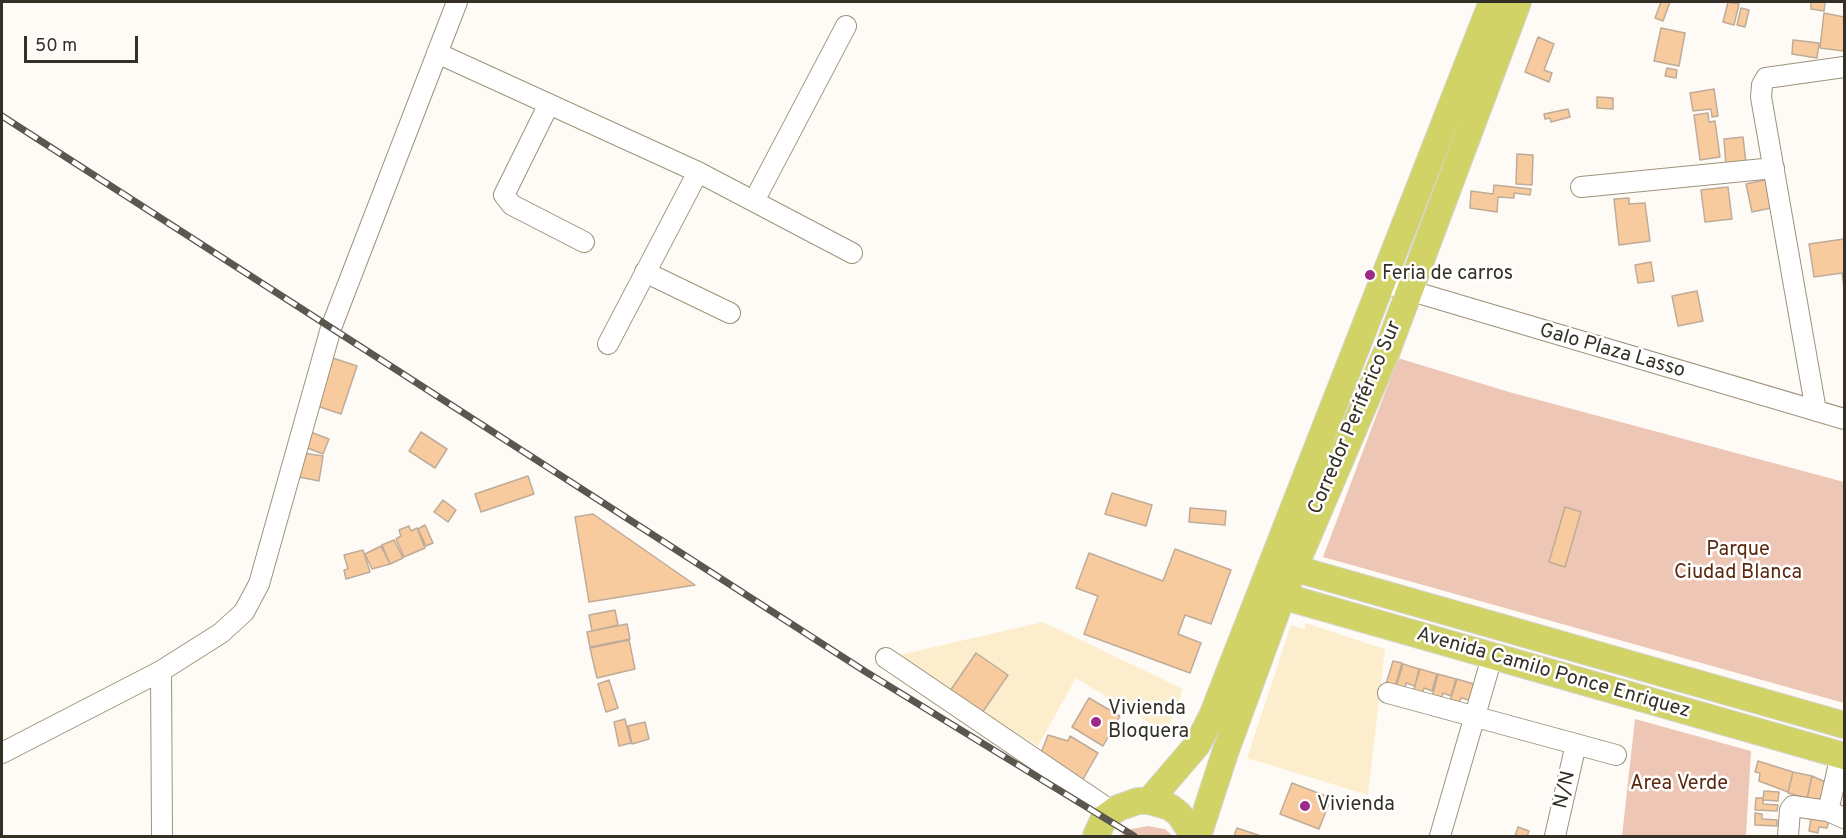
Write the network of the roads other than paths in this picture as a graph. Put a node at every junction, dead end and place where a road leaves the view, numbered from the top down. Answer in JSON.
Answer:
{"nodes":[{"id":1,"x":457,"y":2,"type":"edge"},
{"id":2,"x":1492,"y":2,"type":"edge"},
{"id":3,"x":1518,"y":2,"type":"edge"},
{"id":4,"x":846,"y":26,"type":"dead end"},
{"id":5,"x":437,"y":53,"type":"junction"},
{"id":6,"x":1845,"y":67,"type":"edge"},
{"id":7,"x":549,"y":104,"type":"junction"},
{"id":8,"x":1774,"y":168,"type":"junction"},
{"id":9,"x":698,"y":172,"type":"junction"},
{"id":10,"x":1581,"y":188,"type":"dead end"},
{"id":11,"x":754,"y":201,"type":"junction"},
{"id":12,"x":584,"y":242,"type":"dead end"},
{"id":13,"x":852,"y":253,"type":"dead end"},
{"id":14,"x":645,"y":272,"type":"junction"},
{"id":15,"x":1381,"y":282,"type":"junction"},
{"id":16,"x":1408,"y":291,"type":"junction"},
{"id":17,"x":730,"y":313,"type":"dead end"},
{"id":18,"x":608,"y":344,"type":"dead end"},
{"id":19,"x":1816,"y":411,"type":"junction"},
{"id":20,"x":1845,"y":419,"type":"edge"},
{"id":21,"x":1283,"y":565,"type":"junction"},
{"id":22,"x":1272,"y":594,"type":"junction"},
{"id":23,"x":1430,"y":608,"type":"junction"},
{"id":24,"x":1422,"y":637,"type":"junction"},
{"id":25,"x":1492,"y":657,"type":"junction"},
{"id":26,"x":886,"y":658,"type":"dead end"},
{"id":27,"x":161,"y":671,"type":"junction"},
{"id":28,"x":1388,"y":693,"type":"dead end"},
{"id":29,"x":1475,"y":715,"type":"junction"},
{"id":30,"x":1845,"y":725,"type":"edge"},
{"id":31,"x":1576,"y":744,"type":"junction"},
{"id":32,"x":2,"y":753,"type":"edge"},
{"id":33,"x":1617,"y":755,"type":"dead end"},
{"id":34,"x":1843,"y":756,"type":"edge"},
{"id":35,"x":1149,"y":801,"type":"junction"},
{"id":36,"x":1113,"y":812,"type":"junction"},
{"id":37,"x":1836,"y":815,"type":"edge"},
{"id":38,"x":162,"y":837,"type":"edge"},
{"id":39,"x":1096,"y":837,"type":"edge"},
{"id":40,"x":1196,"y":837,"type":"edge"},
{"id":41,"x":1440,"y":837,"type":"edge"},
{"id":42,"x":1555,"y":837,"type":"edge"},
{"id":43,"x":1788,"y":837,"type":"edge"}],
"edges":[{"from":1,"to":5,"type":"street"},
{"from":2,"to":15,"type":"main road","name":"Corredor Periférico Sur"},
{"from":3,"to":16,"type":"main road","name":"Corredor Periférico Sur"},
{"from":4,"to":11,"type":"street"},
{"from":5,"to":7,"type":"street"},
{"from":5,"to":27,"type":"street"},
{"from":6,"to":8,"type":"street"},
{"from":7,"to":9,"type":"street"},
{"from":7,"to":12,"type":"street"},
{"from":8,"to":10,"type":"street"},
{"from":8,"to":19,"type":"street"},
{"from":9,"to":11,"type":"street"},
{"from":9,"to":14,"type":"street"},
{"from":11,"to":13,"type":"street"},
{"from":14,"to":17,"type":"street"},
{"from":14,"to":18,"type":"street"},
{"from":15,"to":16,"type":"street","name":"Galo Plaza Lasso"},
{"from":15,"to":21,"type":"main road","name":"Corredor Periférico Sur"},
{"from":16,"to":19,"type":"street","name":"Galo Plaza Lasso"},
{"from":16,"to":21,"type":"main road","name":"Corredor Periférico Sur"},
{"from":19,"to":20,"type":"street","name":"Galo Plaza Lasso"},
{"from":21,"to":22,"type":"main road","name":"Corredor Periférico Sur"},
{"from":21,"to":23,"type":"main road","name":"Avenida Camilo Ponce Enriquez"},
{"from":22,"to":24,"type":"main road","name":"Avenida Camilo Ponce Enriquez"},
{"from":22,"to":35,"type":"main road","name":"Corredor Periférico Sur"},
{"from":22,"to":40,"type":"main road","name":"Corredor Periférico Sur"},
{"from":23,"to":24,"type":"main road"},
{"from":23,"to":30,"type":"main road","name":"Avenida Camilo Ponce Enriquez"},
{"from":24,"to":25,"type":"main road","name":"Avenida Camilo Ponce Enriquez"},
{"from":25,"to":29,"type":"street"},
{"from":25,"to":34,"type":"main road","name":"Avenida Camilo Ponce Enriquez"},
{"from":26,"to":36,"type":"street"},
{"from":27,"to":32,"type":"street"},
{"from":27,"to":38,"type":"street"},
{"from":28,"to":29,"type":"street"},
{"from":29,"to":31,"type":"street"},
{"from":29,"to":41,"type":"street"},
{"from":31,"to":33,"type":"street"},
{"from":31,"to":42,"type":"street","name":"N/N"},
{"from":34,"to":37,"type":"street"},
{"from":35,"to":36,"type":"main road"},
{"from":35,"to":40,"type":"main road"},
{"from":36,"to":39,"type":"main road"},
{"from":37,"to":43,"type":"street"}]}
